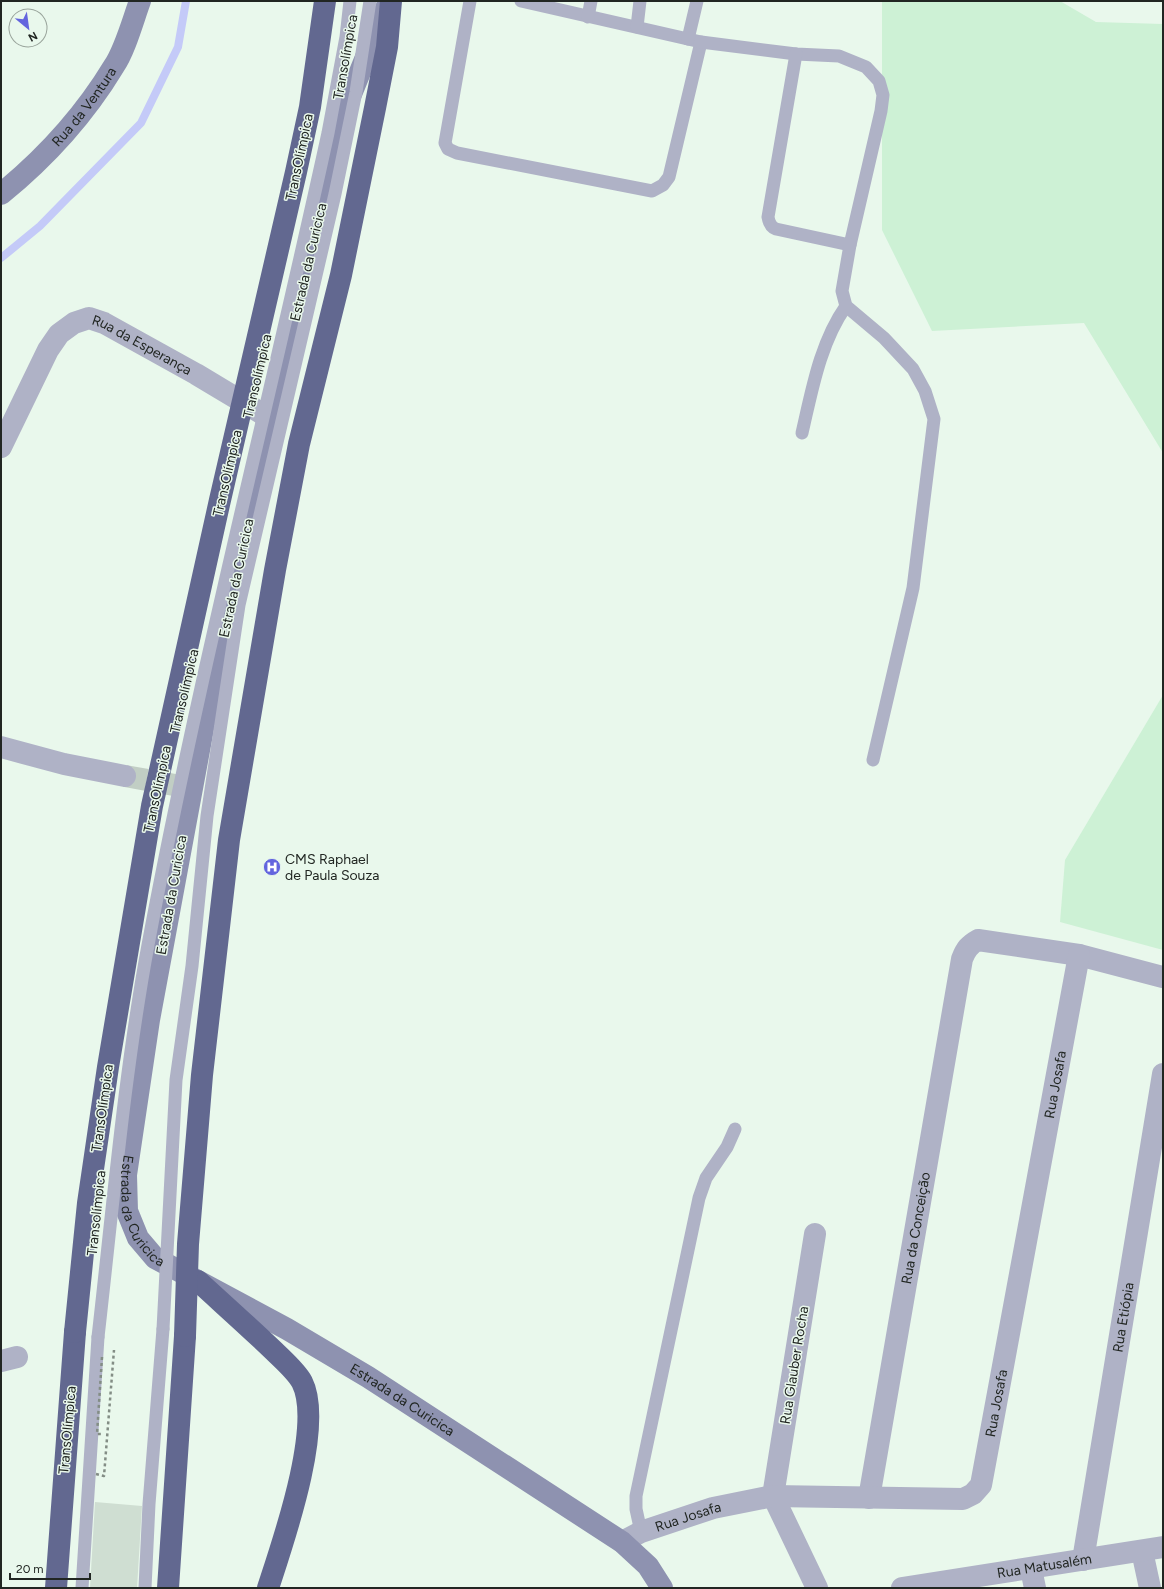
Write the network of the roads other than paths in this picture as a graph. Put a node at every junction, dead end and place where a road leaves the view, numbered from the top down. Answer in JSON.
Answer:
{"nodes":[{"id":1,"x":140,"y":1,"type":"edge"},
{"id":2,"x":325,"y":1,"type":"edge"},
{"id":3,"x":350,"y":1,"type":"edge"},
{"id":4,"x":370,"y":1,"type":"edge"},
{"id":5,"x":390,"y":1,"type":"edge"},
{"id":6,"x":470,"y":1,"type":"edge"},
{"id":7,"x":521,"y":1,"type":"edge"},
{"id":8,"x":590,"y":1,"type":"edge"},
{"id":9,"x":640,"y":1,"type":"edge"},
{"id":10,"x":697,"y":1,"type":"edge"},
{"id":11,"x":588,"y":16,"type":"junction"},
{"id":12,"x":637,"y":27,"type":"junction"},
{"id":13,"x":688,"y":39,"type":"junction"},
{"id":14,"x":701,"y":42,"type":"junction"},
{"id":15,"x":796,"y":54,"type":"junction"},
{"id":16,"x":1,"y":194,"type":"edge"},
{"id":17,"x":850,"y":245,"type":"junction"},
{"id":18,"x":846,"y":306,"type":"junction"},
{"id":19,"x":271,"y":419,"type":"junction"},
{"id":20,"x":802,"y":433,"type":"dead end"},
{"id":21,"x":1,"y":447,"type":"edge"},
{"id":22,"x":1,"y":747,"type":"edge"},
{"id":23,"x":872,"y":760,"type":"dead end"},
{"id":24,"x":125,"y":776,"type":"tunnel mouth"},
{"id":25,"x":1079,"y":955,"type":"junction"},
{"id":26,"x":1163,"y":977,"type":"edge"},
{"id":27,"x":1163,"y":1074,"type":"edge"},
{"id":28,"x":735,"y":1129,"type":"dead end"},
{"id":29,"x":814,"y":1234,"type":"dead end"},
{"id":30,"x":198,"y":1282,"type":"junction"},
{"id":31,"x":773,"y":1496,"type":"junction"},
{"id":32,"x":869,"y":1498,"type":"junction"},
{"id":33,"x":640,"y":1532,"type":"junction"},
{"id":34,"x":622,"y":1542,"type":"junction"},
{"id":35,"x":1153,"y":1549,"type":"edge"},
{"id":36,"x":1083,"y":1560,"type":"junction"},
{"id":37,"x":1033,"y":1578,"type":"edge"},
{"id":38,"x":915,"y":1587,"type":"edge"},
{"id":39,"x":56,"y":1588,"type":"edge"},
{"id":40,"x":82,"y":1588,"type":"edge"},
{"id":41,"x":145,"y":1588,"type":"edge"},
{"id":42,"x":168,"y":1588,"type":"edge"},
{"id":43,"x":268,"y":1588,"type":"edge"},
{"id":44,"x":662,"y":1588,"type":"edge"},
{"id":45,"x":817,"y":1588,"type":"edge"},
{"id":46,"x":1150,"y":1588,"type":"edge"}],
"edges":[{"from":1,"to":16,"type":"street","name":"Rua da Ventura"},
{"from":2,"to":39,"type":"highway","name":"TransOlímpica","bridge":true},
{"from":3,"to":40,"type":"lane","name":"Transolímpica","bridge":true},
{"from":4,"to":41,"type":"lane","name":"Transolímpica","bridge":true},
{"from":5,"to":19,"type":"street","name":"Estrada da Curicica"},
{"from":5,"to":42,"type":"highway","bridge":true},
{"from":6,"to":14,"type":"lane"},
{"from":7,"to":11,"type":"lane"},
{"from":8,"to":11,"type":"lane"},
{"from":9,"to":12,"type":"lane"},
{"from":10,"to":13,"type":"lane"},
{"from":11,"to":12,"type":"lane"},
{"from":12,"to":13,"type":"lane"},
{"from":13,"to":14,"type":"lane"},
{"from":14,"to":15,"type":"lane"},
{"from":15,"to":17,"type":"lane"},
{"from":15,"to":17,"type":"lane"},
{"from":17,"to":18,"type":"lane"},
{"from":18,"to":20,"type":"lane"},
{"from":18,"to":23,"type":"lane"},
{"from":19,"to":21,"type":"street","name":"Rua da Esperança"},
{"from":19,"to":30,"type":"street","name":"Estrada da Curicica"},
{"from":22,"to":24,"type":"street"},
{"from":25,"to":26,"type":"street"},
{"from":25,"to":32,"type":"street","name":"Rua Josafa"},
{"from":25,"to":32,"type":"street","name":"Rua da Conceição"},
{"from":27,"to":36,"type":"street","name":"Rua Etiópia"},
{"from":28,"to":33,"type":"lane"},
{"from":29,"to":31,"type":"street","name":"Rua Glauber Rocha"},
{"from":30,"to":34,"type":"street","name":"Estrada da Curicica"},
{"from":30,"to":43,"type":"highway"},
{"from":31,"to":32,"type":"street","name":"Rua Josafa"},
{"from":31,"to":33,"type":"street","name":"Rua Josafa"},
{"from":31,"to":45,"type":"street"},
{"from":33,"to":34,"type":"street","name":"Rua Josafa"},
{"from":34,"to":44,"type":"street","name":"Estrada da Curicica"},
{"from":35,"to":36,"type":"street","name":"Rua Matusalém"},
{"from":35,"to":46,"type":"street"},
{"from":36,"to":37,"type":"street","name":"Rua Matusalém"},
{"from":37,"to":38,"type":"street","name":"Rua Matusalém"}]}
